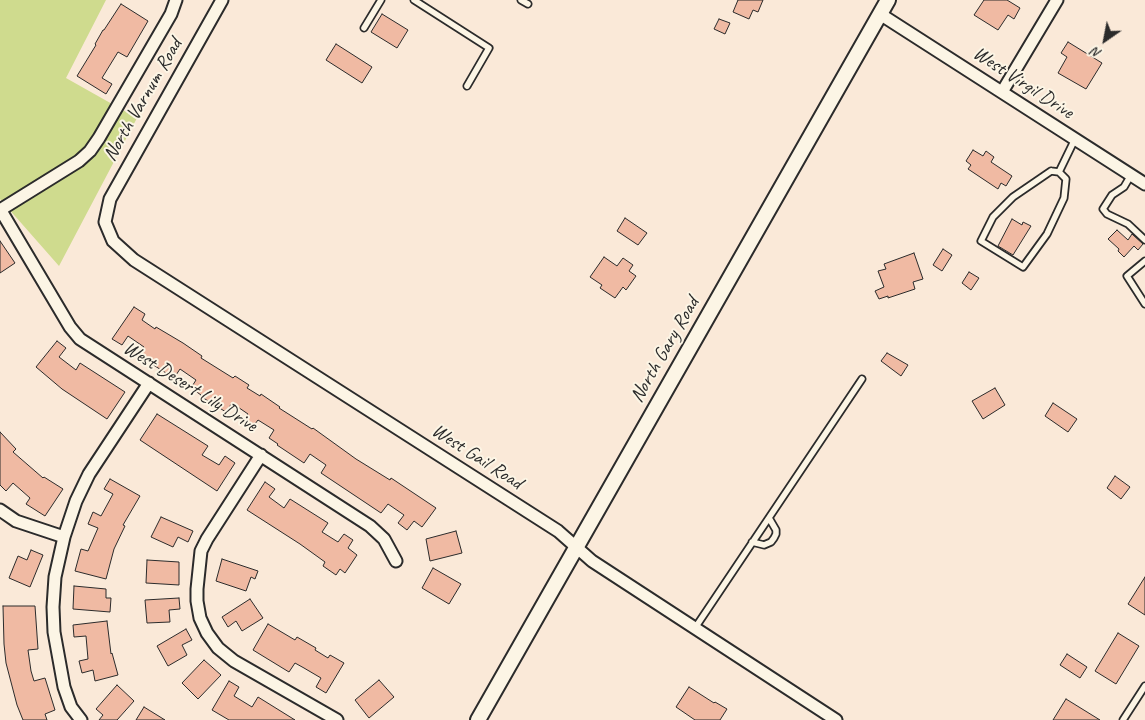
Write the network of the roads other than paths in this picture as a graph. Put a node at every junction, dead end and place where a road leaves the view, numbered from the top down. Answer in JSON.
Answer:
{"nodes":[{"id":1,"x":176,"y":0,"type":"edge"},
{"id":2,"x":222,"y":0,"type":"edge"},
{"id":3,"x":382,"y":0,"type":"edge"},
{"id":4,"x":414,"y":0,"type":"edge"},
{"id":5,"x":521,"y":0,"type":"edge"},
{"id":6,"x":888,"y":0,"type":"edge"},
{"id":7,"x":1057,"y":0,"type":"edge"},
{"id":8,"x":528,"y":4,"type":"dead end"},
{"id":9,"x":880,"y":14,"type":"junction"},
{"id":10,"x":364,"y":28,"type":"dead end"},
{"id":11,"x":467,"y":86,"type":"dead end"},
{"id":12,"x":1002,"y":92,"type":"junction"},
{"id":13,"x":1075,"y":139,"type":"junction"},
{"id":14,"x":1059,"y":172,"type":"junction"},
{"id":15,"x":1131,"y":175,"type":"junction"},
{"id":16,"x":1145,"y":184,"type":"edge"},
{"id":17,"x":0,"y":210,"type":"edge"},
{"id":18,"x":105,"y":222,"type":"joint"},
{"id":19,"x":1145,"y":240,"type":"edge"},
{"id":20,"x":1145,"y":261,"type":"edge"},
{"id":21,"x":1145,"y":304,"type":"edge"},
{"id":22,"x":862,"y":379,"type":"dead end"},
{"id":23,"x":149,"y":383,"type":"junction"},
{"id":24,"x":261,"y":455,"type":"junction"},
{"id":25,"x":0,"y":510,"type":"edge"},
{"id":26,"x":769,"y":518,"type":"junction"},
{"id":27,"x":64,"y":537,"type":"junction"},
{"id":28,"x":752,"y":542,"type":"junction"},
{"id":29,"x":576,"y":547,"type":"junction"},
{"id":30,"x":396,"y":561,"type":"dead end"},
{"id":31,"x":695,"y":628,"type":"junction"},
{"id":32,"x":1145,"y":686,"type":"edge"},
{"id":33,"x":81,"y":720,"type":"edge"},
{"id":34,"x":337,"y":720,"type":"edge"},
{"id":35,"x":478,"y":720,"type":"edge"},
{"id":36,"x":836,"y":720,"type":"edge"},
{"id":37,"x":1123,"y":720,"type":"edge"}],
"edges":[{"from":1,"to":17,"type":"street"},
{"from":2,"to":18,"type":"street","name":"North Varnum Road"},
{"from":3,"to":10,"type":"lane"},
{"from":4,"to":11,"type":"lane"},
{"from":5,"to":8,"type":"lane"},
{"from":6,"to":9,"type":"street","name":"North Gary Road"},
{"from":7,"to":12,"type":"street"},
{"from":9,"to":12,"type":"street","name":"West Virgil Drive"},
{"from":9,"to":29,"type":"street","name":"North Gary Road"},
{"from":12,"to":13,"type":"street","name":"West Virgil Drive"},
{"from":13,"to":14,"type":"lane"},
{"from":13,"to":15,"type":"street","name":"West Virgil Drive"},
{"from":14,"to":14,"type":"lane"},
{"from":15,"to":16,"type":"street","name":"West Virgil Drive"},
{"from":15,"to":19,"type":"lane"},
{"from":17,"to":23,"type":"street","name":"West Desert Lily Drive"},
{"from":18,"to":29,"type":"street","name":"West Gail Road"},
{"from":20,"to":21,"type":"lane"},
{"from":22,"to":26,"type":"lane"},
{"from":23,"to":24,"type":"street","name":"West Desert Lily Drive"},
{"from":23,"to":27,"type":"street"},
{"from":24,"to":30,"type":"street","name":"West Desert Lily Drive"},
{"from":24,"to":34,"type":"street"},
{"from":25,"to":27,"type":"street"},
{"from":26,"to":28,"type":"lane"},
{"from":26,"to":28,"type":"lane"},
{"from":27,"to":33,"type":"street"},
{"from":28,"to":31,"type":"lane"},
{"from":29,"to":31,"type":"street","name":"West Gail Road"},
{"from":29,"to":35,"type":"street","name":"North Gary Road"},
{"from":31,"to":36,"type":"street","name":"West Gail Road"},
{"from":32,"to":37,"type":"lane"}]}
